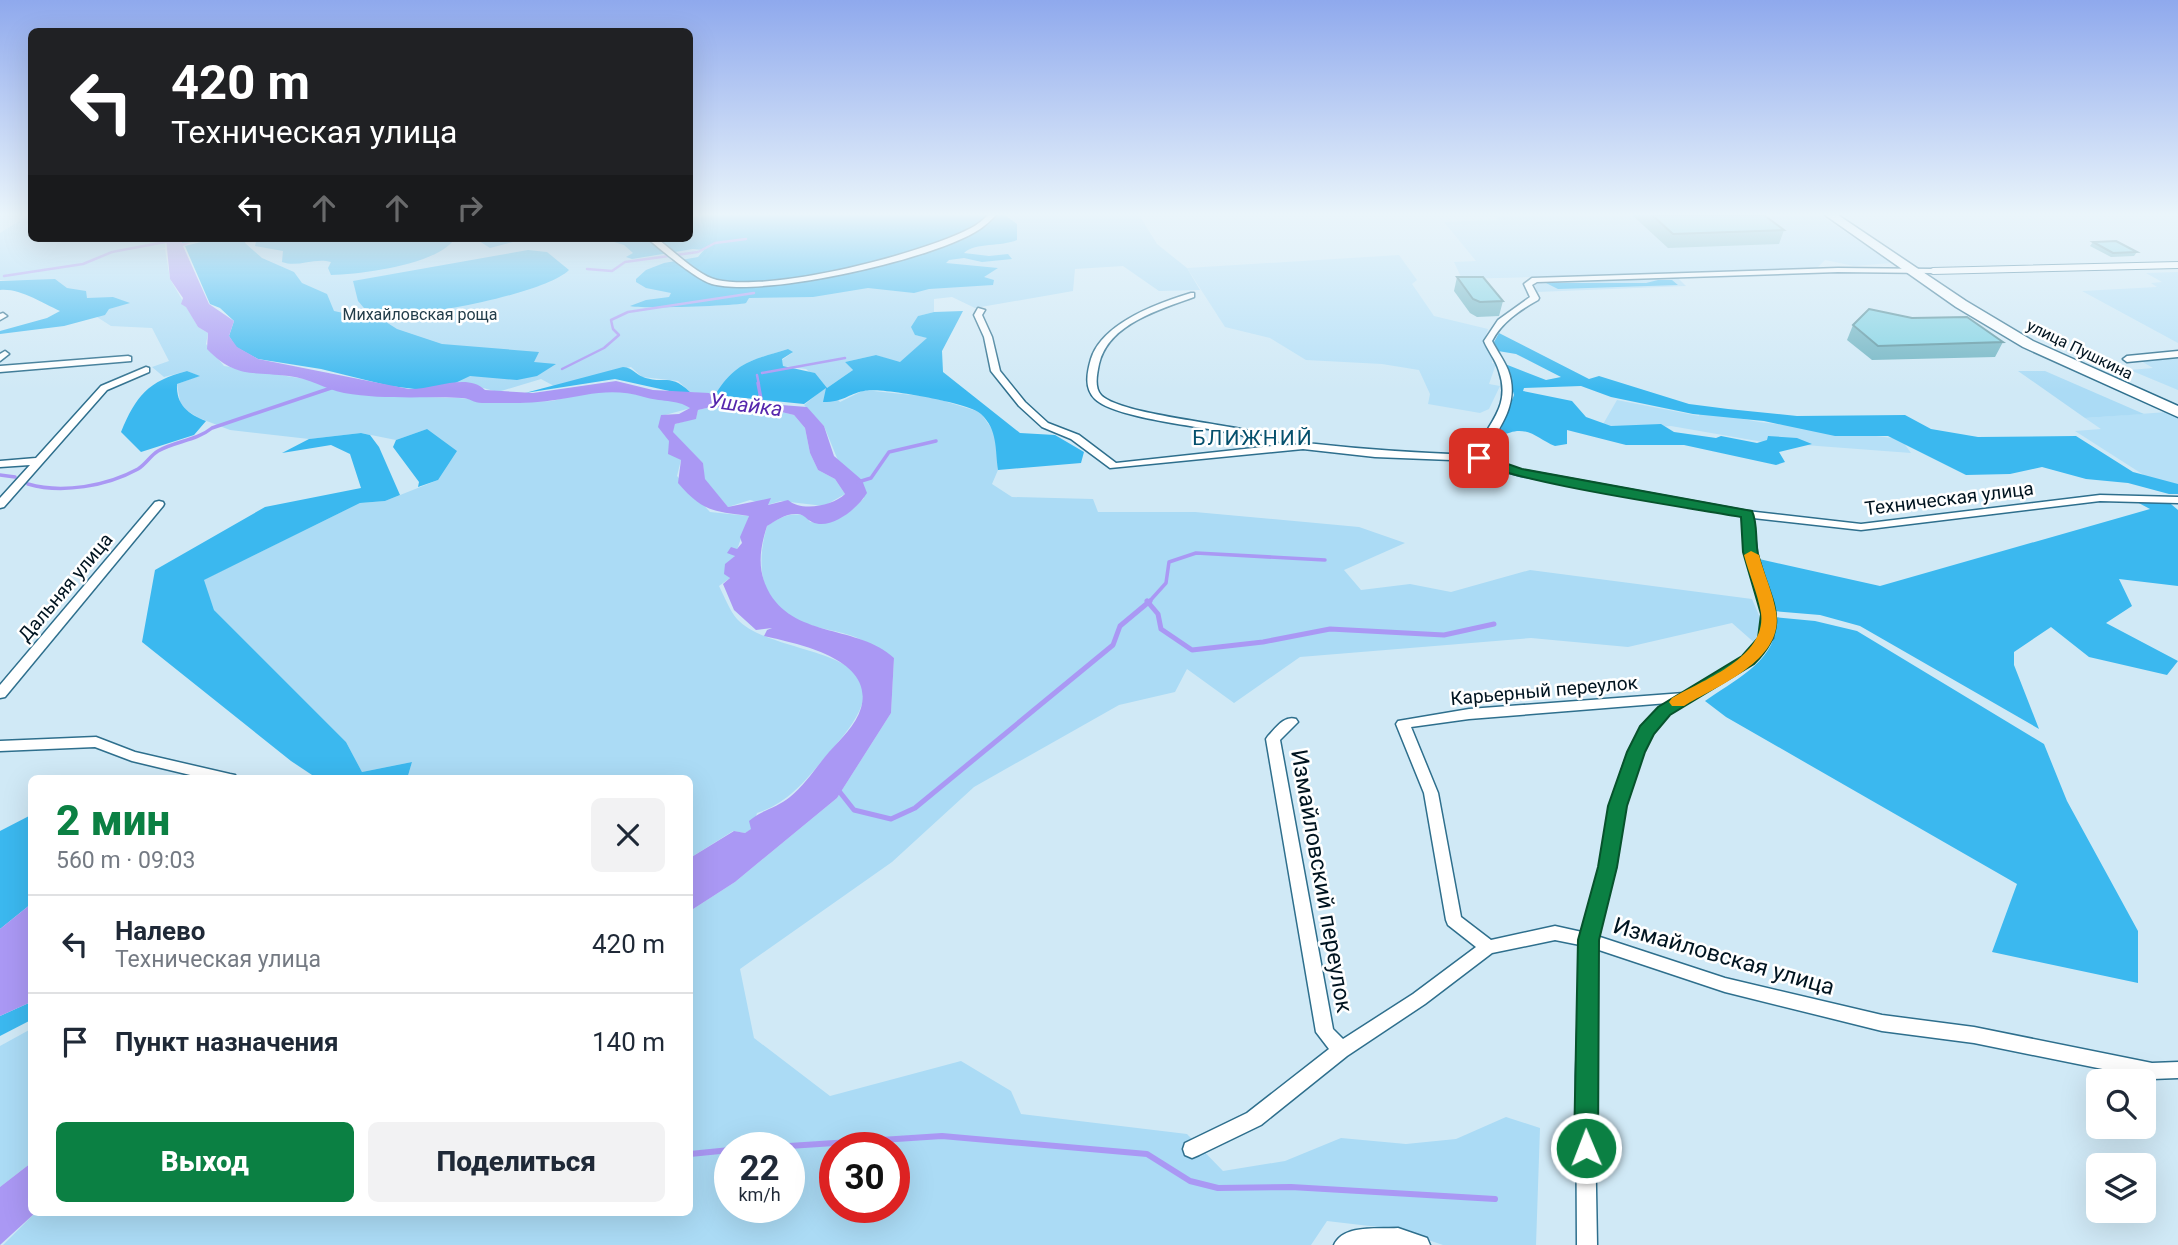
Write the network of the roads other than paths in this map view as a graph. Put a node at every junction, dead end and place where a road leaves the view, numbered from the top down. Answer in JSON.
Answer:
{"nodes":[{"id":1,"x":700,"y":273,"type":"edge"},
{"id":2,"x":821,"y":273,"type":"edge"},
{"id":3,"x":1824,"y":273,"type":"edge"},
{"id":4,"x":1915,"y":273,"type":"edge"},
{"id":5,"x":1936,"y":273,"type":"edge"},
{"id":6,"x":1191,"y":295,"type":"dead end"},
{"id":7,"x":981,"y":310,"type":"dead end"},
{"id":8,"x":2178,"y":354,"type":"edge"},
{"id":9,"x":128,"y":359,"type":"dead end"},
{"id":10,"x":2127,"y":359,"type":"dead end"},
{"id":11,"x":0,"y":369,"type":"edge"},
{"id":12,"x":146,"y":370,"type":"dead end"},
{"id":13,"x":2178,"y":403,"type":"edge"},
{"id":14,"x":2178,"y":412,"type":"edge"},
{"id":15,"x":1282,"y":447,"type":"junction"},
{"id":16,"x":1479,"y":458,"type":"junction"},
{"id":17,"x":36,"y":461,"type":"junction"},
{"id":18,"x":0,"y":464,"type":"edge"},
{"id":19,"x":2178,"y":500,"type":"edge"},
{"id":20,"x":159,"y":504,"type":"dead end"},
{"id":21,"x":0,"y":505,"type":"edge"},
{"id":22,"x":1747,"y":514,"type":"junction"},
{"id":23,"x":0,"y":694,"type":"edge"},
{"id":24,"x":1688,"y":696,"type":"junction"},
{"id":25,"x":1291,"y":722,"type":"dead end"},
{"id":26,"x":0,"y":746,"type":"edge"},
{"id":27,"x":213,"y":775,"type":"edge"},
{"id":28,"x":1588,"y":940,"type":"junction"},
{"id":29,"x":1488,"y":947,"type":"junction"},
{"id":30,"x":1341,"y":1050,"type":"junction"},
{"id":31,"x":2178,"y":1070,"type":"edge"},
{"id":32,"x":1192,"y":1149,"type":"dead end"},
{"id":33,"x":1344,"y":1245,"type":"edge"},
{"id":34,"x":1420,"y":1245,"type":"edge"},
{"id":35,"x":1587,"y":1245,"type":"edge"}],
"edges":[{"from":1,"to":2,"type":"street"},
{"from":3,"to":16,"type":"street"},
{"from":4,"to":14,"type":"main road","name":"улица Пушкина"},
{"from":5,"to":13,"type":"main road","name":"улица Пушкина"},
{"from":6,"to":15,"type":"street"},
{"from":7,"to":15,"type":"street"},
{"from":8,"to":10,"type":"street"},
{"from":9,"to":11,"type":"street"},
{"from":12,"to":17,"type":"street"},
{"from":15,"to":16,"type":"street"},
{"from":16,"to":22,"type":"street","name":"Техническая улица"},
{"from":17,"to":18,"type":"street"},
{"from":17,"to":21,"type":"street"},
{"from":19,"to":22,"type":"street","name":"Техническая улица"},
{"from":20,"to":23,"type":"street","name":"Дальняя улица"},
{"from":22,"to":24,"type":"street"},
{"from":24,"to":28,"type":"street"},
{"from":24,"to":29,"type":"street","name":"Карьерный переулок"},
{"from":25,"to":30,"type":"street","name":"Измайловский переулок"},
{"from":26,"to":27,"type":"street"},
{"from":28,"to":29,"type":"street","name":"Измайловская улица"},
{"from":28,"to":31,"type":"street","name":"Измайловская улица"},
{"from":28,"to":35,"type":"street"},
{"from":29,"to":30,"type":"street","name":"Измайловская улица"},
{"from":30,"to":32,"type":"street","name":"Измайловская улица"},
{"from":33,"to":34,"type":"street"}]}
